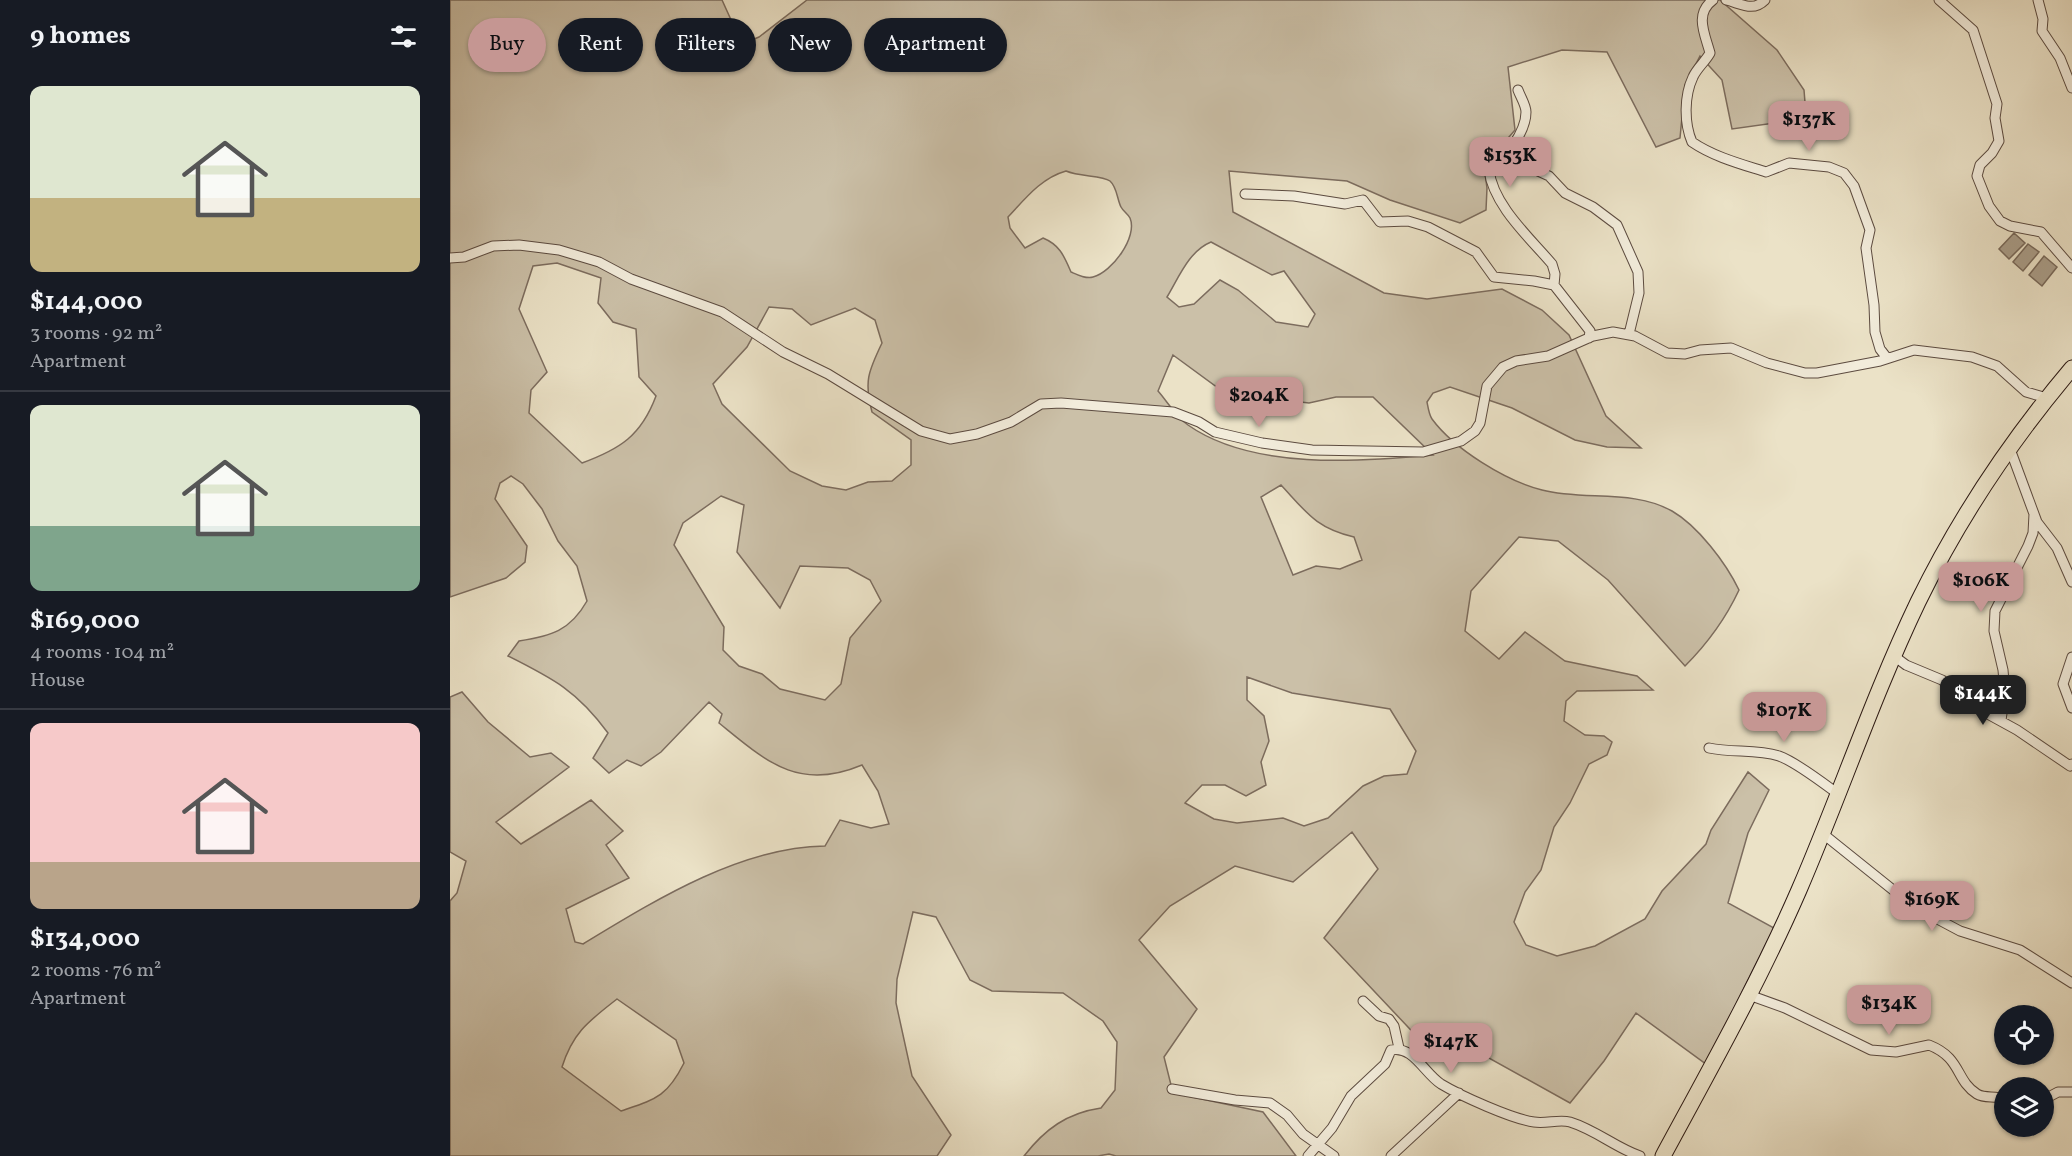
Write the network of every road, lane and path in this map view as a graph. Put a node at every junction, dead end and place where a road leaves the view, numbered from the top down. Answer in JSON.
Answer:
{"nodes":[{"id":1,"x":1713,"y":0,"type":"edge"},
{"id":2,"x":1726,"y":0,"type":"edge"},
{"id":3,"x":1765,"y":0,"type":"edge"},
{"id":4,"x":1939,"y":0,"type":"edge"},
{"id":5,"x":2038,"y":0,"type":"edge"},
{"id":6,"x":2072,"y":88,"type":"edge"},
{"id":7,"x":1518,"y":90,"type":"dead end"},
{"id":8,"x":1511,"y":149,"type":"junction"},
{"id":9,"x":1245,"y":194,"type":"dead end"},
{"id":10,"x":450,"y":258,"type":"edge"},
{"id":11,"x":2072,"y":268,"type":"edge"},
{"id":12,"x":1554,"y":285,"type":"junction"},
{"id":13,"x":1629,"y":334,"type":"junction"},
{"id":14,"x":1589,"y":338,"type":"junction"},
{"id":15,"x":1887,"y":358,"type":"junction"},
{"id":16,"x":2072,"y":368,"type":"edge"},
{"id":17,"x":2047,"y":398,"type":"junction"},
{"id":18,"x":2010,"y":449,"type":"junction"},
{"id":19,"x":2034,"y":514,"type":"junction"},
{"id":20,"x":2072,"y":582,"type":"edge"},
{"id":21,"x":1894,"y":656,"type":"junction"},
{"id":22,"x":2072,"y":657,"type":"edge"},
{"id":23,"x":2072,"y":708,"type":"edge"},
{"id":24,"x":2001,"y":720,"type":"junction"},
{"id":25,"x":1709,"y":748,"type":"dead end"},
{"id":26,"x":2072,"y":764,"type":"edge"},
{"id":27,"x":1838,"y":794,"type":"junction"},
{"id":28,"x":1822,"y":833,"type":"junction"},
{"id":29,"x":2072,"y":983,"type":"edge"},
{"id":30,"x":1749,"y":995,"type":"junction"},
{"id":31,"x":1363,"y":1001,"type":"dead end"},
{"id":32,"x":1399,"y":1048,"type":"junction"},
{"id":33,"x":1172,"y":1089,"type":"dead end"},
{"id":34,"x":2072,"y":1092,"type":"edge"},
{"id":35,"x":1459,"y":1093,"type":"junction"},
{"id":36,"x":2054,"y":1094,"type":"edge"},
{"id":37,"x":1994,"y":1095,"type":"edge"},
{"id":38,"x":1318,"y":1144,"type":"junction"},
{"id":39,"x":1308,"y":1156,"type":"edge"},
{"id":40,"x":1334,"y":1156,"type":"edge"},
{"id":41,"x":1391,"y":1156,"type":"edge"},
{"id":42,"x":1640,"y":1156,"type":"edge"},
{"id":43,"x":1663,"y":1156,"type":"edge"}],
"edges":[{"from":1,"to":15,"type":"street"},
{"from":2,"to":3,"type":"street"},
{"from":4,"to":11,"type":"street"},
{"from":5,"to":6,"type":"street"},
{"from":7,"to":8,"type":"street"},
{"from":8,"to":12,"type":"street"},
{"from":8,"to":13,"type":"street"},
{"from":9,"to":12,"type":"street"},
{"from":10,"to":14,"type":"street"},
{"from":12,"to":14,"type":"street"},
{"from":13,"to":14,"type":"street"},
{"from":13,"to":15,"type":"street"},
{"from":15,"to":17,"type":"street"},
{"from":16,"to":17,"type":"main road"},
{"from":17,"to":18,"type":"main road"},
{"from":18,"to":19,"type":"street"},
{"from":18,"to":21,"type":"main road"},
{"from":19,"to":20,"type":"street"},
{"from":19,"to":24,"type":"street"},
{"from":21,"to":24,"type":"street"},
{"from":21,"to":27,"type":"main road"},
{"from":22,"to":23,"type":"street"},
{"from":24,"to":26,"type":"street"},
{"from":25,"to":27,"type":"street"},
{"from":27,"to":28,"type":"main road"},
{"from":28,"to":29,"type":"street"},
{"from":28,"to":30,"type":"main road"},
{"from":30,"to":37,"type":"street"},
{"from":30,"to":43,"type":"main road"},
{"from":31,"to":32,"type":"street"},
{"from":32,"to":35,"type":"street"},
{"from":32,"to":38,"type":"street"},
{"from":33,"to":38,"type":"street"},
{"from":34,"to":36,"type":"street"},
{"from":35,"to":41,"type":"street"},
{"from":35,"to":42,"type":"street"},
{"from":38,"to":39,"type":"street"},
{"from":38,"to":40,"type":"street"}]}
